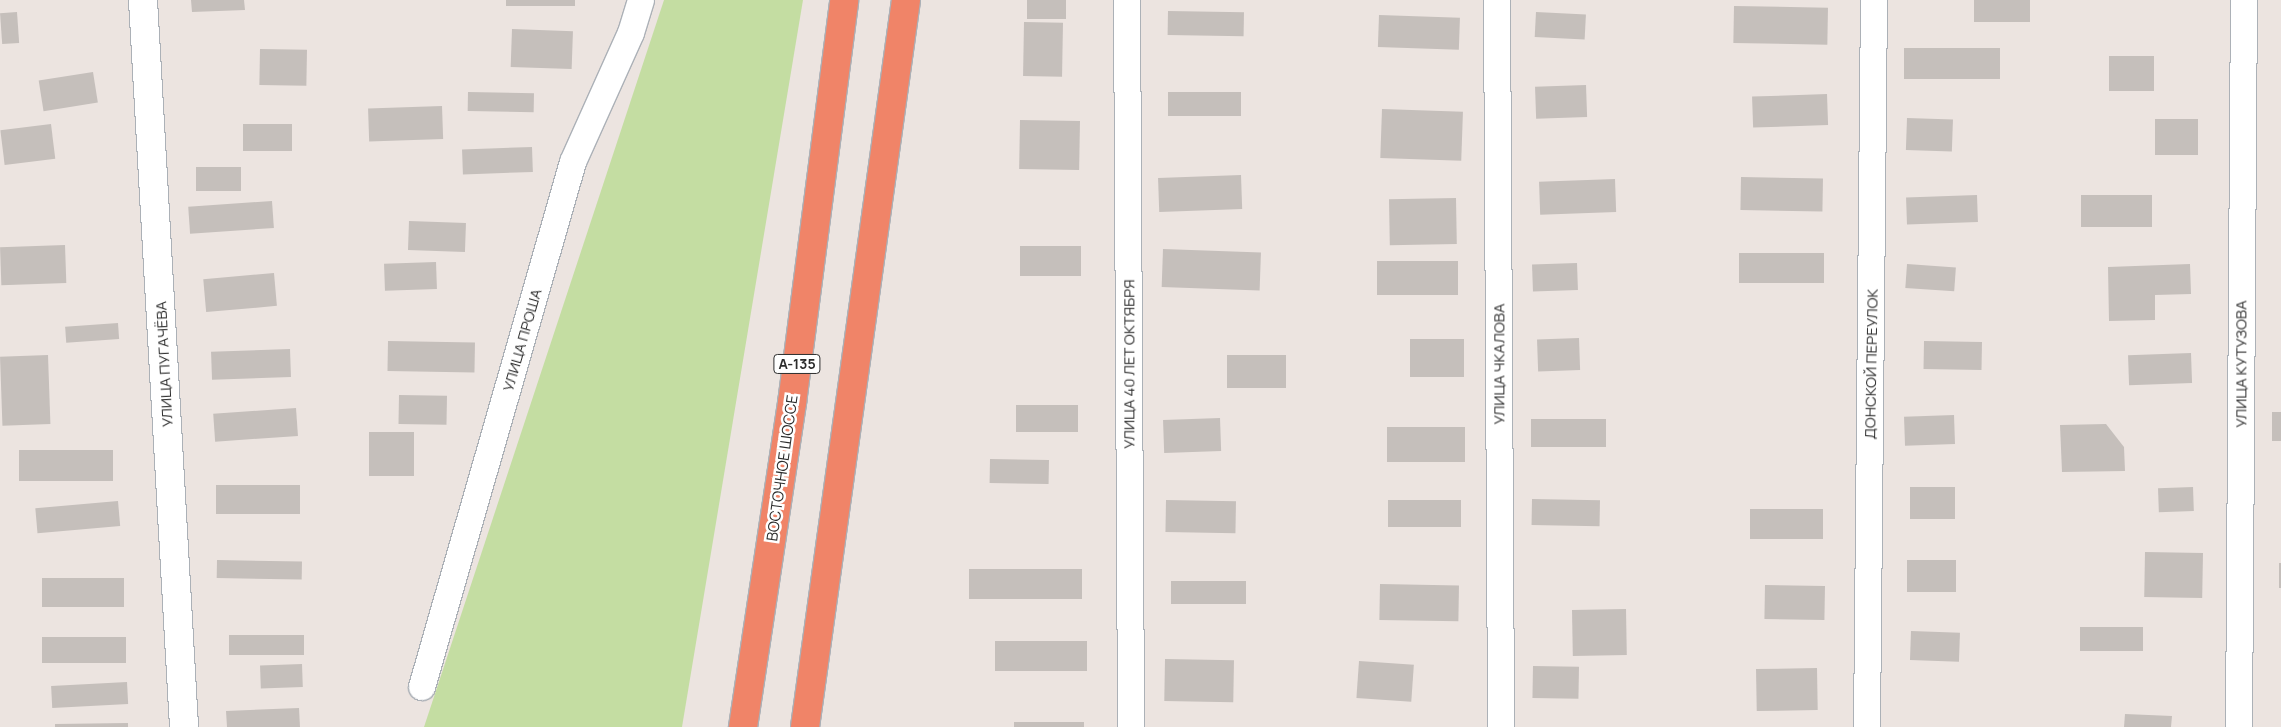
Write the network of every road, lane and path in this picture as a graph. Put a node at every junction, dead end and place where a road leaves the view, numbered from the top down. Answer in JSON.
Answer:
{"nodes":[{"id":1,"x":144,"y":0,"type":"edge"},
{"id":2,"x":641,"y":0,"type":"edge"},
{"id":3,"x":844,"y":0,"type":"edge"},
{"id":4,"x":906,"y":0,"type":"edge"},
{"id":5,"x":1127,"y":0,"type":"edge"},
{"id":6,"x":1497,"y":0,"type":"edge"},
{"id":7,"x":1874,"y":0,"type":"edge"},
{"id":8,"x":2244,"y":0,"type":"edge"},
{"id":9,"x":422,"y":687,"type":"dead end"},
{"id":10,"x":184,"y":727,"type":"edge"},
{"id":11,"x":743,"y":727,"type":"edge"},
{"id":12,"x":805,"y":727,"type":"edge"},
{"id":13,"x":1131,"y":727,"type":"edge"},
{"id":14,"x":1501,"y":727,"type":"edge"},
{"id":15,"x":1867,"y":727,"type":"edge"},
{"id":16,"x":2239,"y":727,"type":"edge"}],
"edges":[{"from":1,"to":10,"type":"street","name":"УЛИЦА ПУГАЧЁВА"},
{"from":2,"to":9,"type":"street","name":"УЛИЦА ПРОША"},
{"from":3,"to":11,"type":"highway","name":"ВОСТОЧНОЕ ШОССЕ","number":"А-135"},
{"from":4,"to":12,"type":"highway"},
{"from":5,"to":13,"type":"street","name":"УЛИЦА 40 ЛЕТ ОКТЯБРЯ"},
{"from":6,"to":14,"type":"street","name":"УЛИЦА ЧКАЛОВА"},
{"from":7,"to":15,"type":"street","name":"ДОНСКОЙ ПЕРЕУЛОК"},
{"from":8,"to":16,"type":"street","name":"УЛИЦА КУТУЗОВА"}]}
